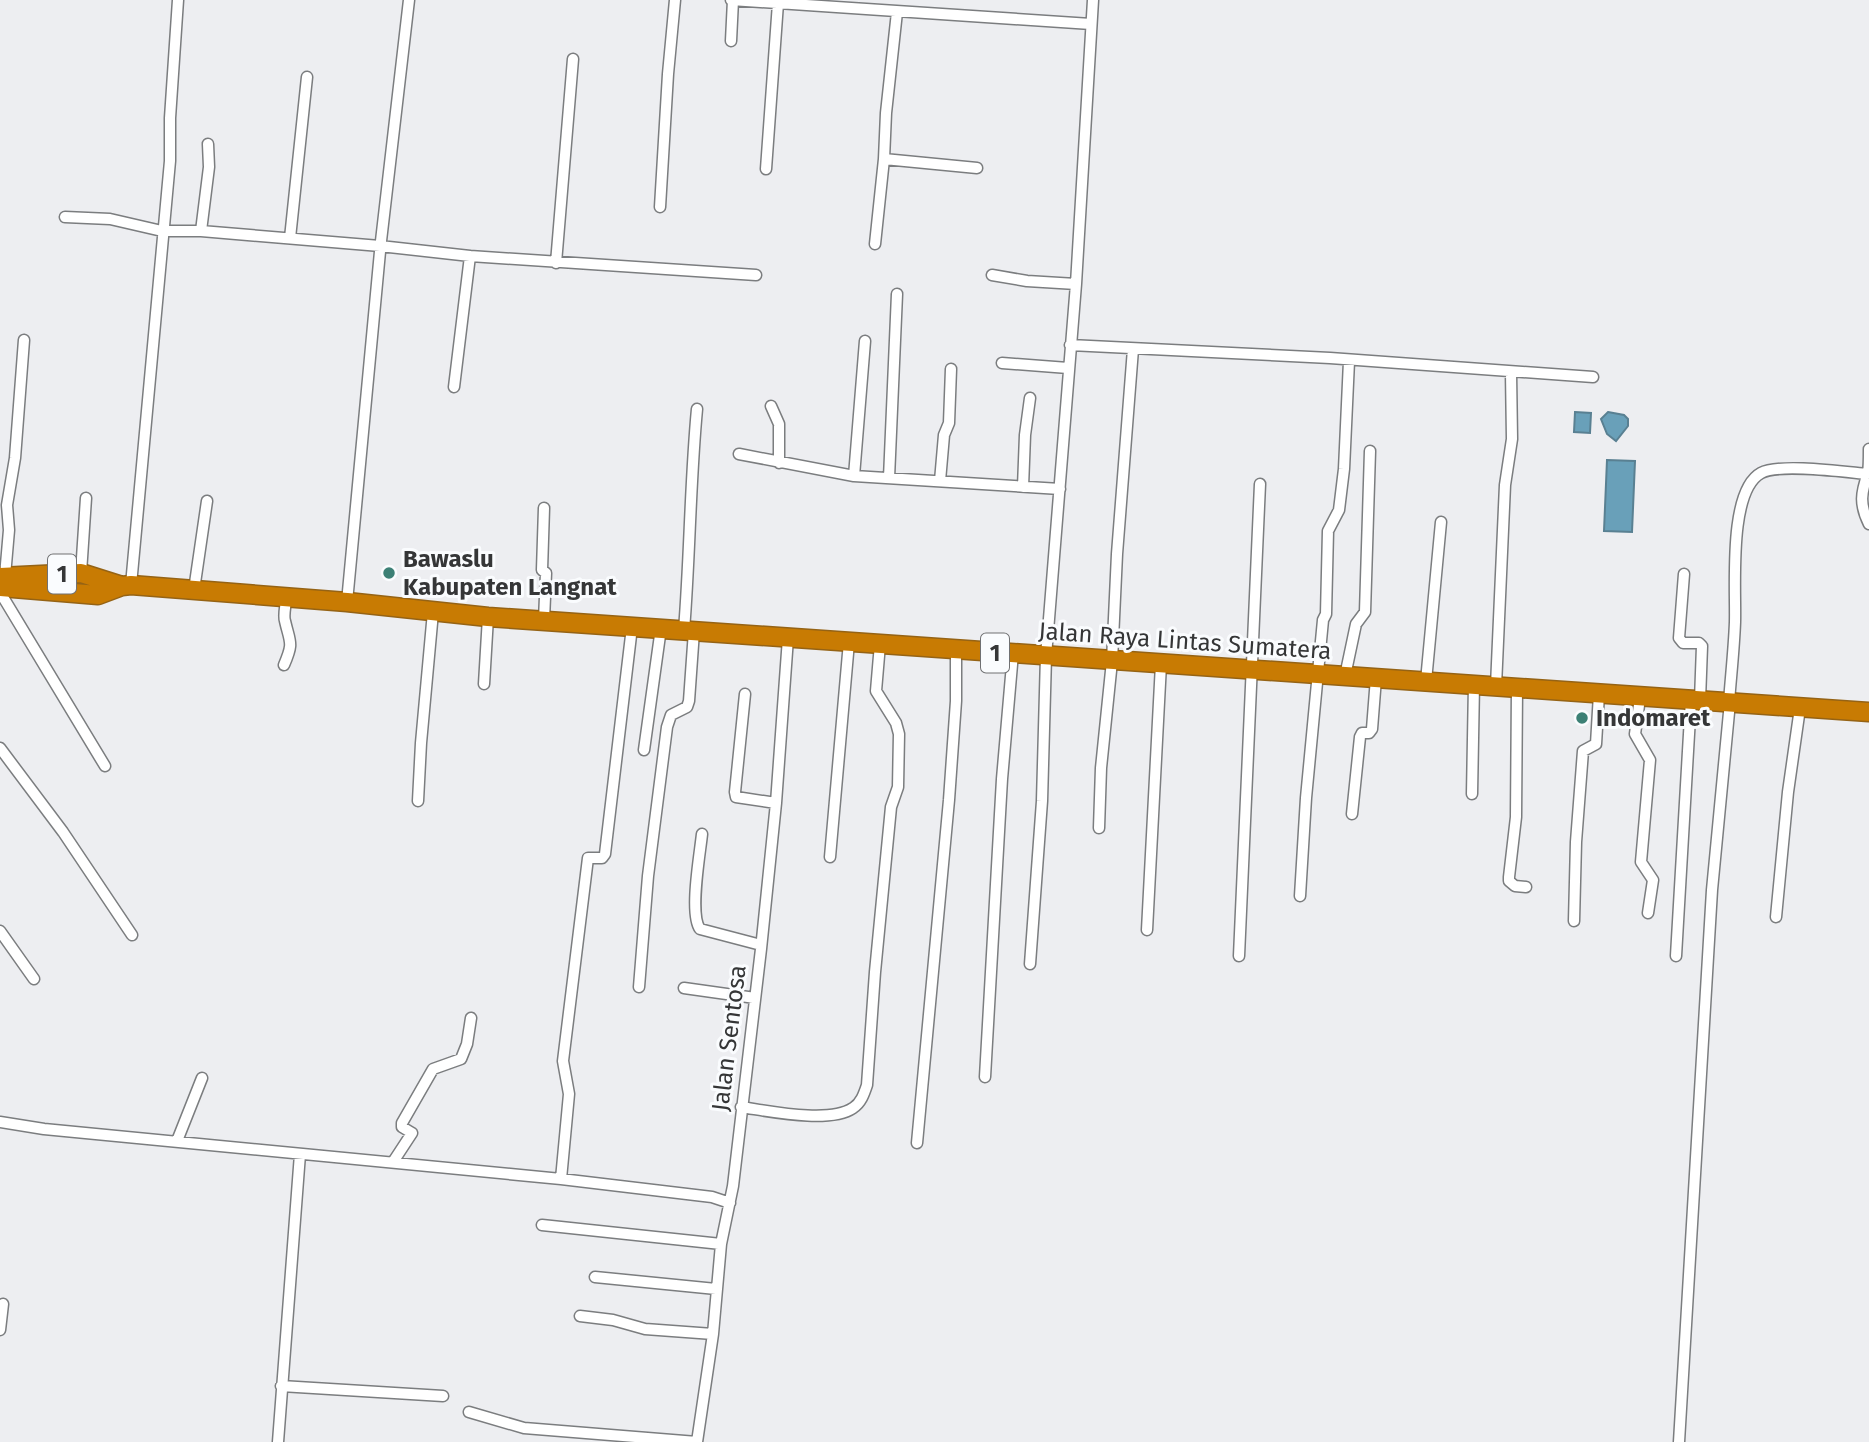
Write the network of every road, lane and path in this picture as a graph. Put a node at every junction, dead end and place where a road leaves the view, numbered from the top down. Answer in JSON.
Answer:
{"nodes":[{"id":1,"x":178,"y":0,"type":"edge"},
{"id":2,"x":409,"y":0,"type":"edge"},
{"id":3,"x":676,"y":0,"type":"edge"},
{"id":4,"x":732,"y":0,"type":"edge"},
{"id":5,"x":1093,"y":0,"type":"edge"},
{"id":6,"x":778,"y":3,"type":"junction"},
{"id":7,"x":897,"y":12,"type":"junction"},
{"id":8,"x":1091,"y":24,"type":"junction"},
{"id":9,"x":731,"y":41,"type":"dead end"},
{"id":10,"x":573,"y":59,"type":"dead end"},
{"id":11,"x":307,"y":77,"type":"dead end"},
{"id":12,"x":208,"y":144,"type":"dead end"},
{"id":13,"x":884,"y":159,"type":"junction"},
{"id":14,"x":977,"y":168,"type":"dead end"},
{"id":15,"x":766,"y":169,"type":"dead end"},
{"id":16,"x":660,"y":207,"type":"dead end"},
{"id":17,"x":65,"y":217,"type":"dead end"},
{"id":18,"x":162,"y":231,"type":"junction"},
{"id":19,"x":201,"y":231,"type":"junction"},
{"id":20,"x":290,"y":238,"type":"junction"},
{"id":21,"x":875,"y":244,"type":"dead end"},
{"id":22,"x":380,"y":246,"type":"junction"},
{"id":23,"x":470,"y":256,"type":"junction"},
{"id":24,"x":556,"y":263,"type":"junction"},
{"id":25,"x":756,"y":275,"type":"dead end"},
{"id":26,"x":992,"y":275,"type":"dead end"},
{"id":27,"x":1076,"y":284,"type":"junction"},
{"id":28,"x":897,"y":294,"type":"dead end"},
{"id":29,"x":24,"y":340,"type":"dead end"},
{"id":30,"x":865,"y":341,"type":"dead end"},
{"id":31,"x":1070,"y":345,"type":"junction"},
{"id":32,"x":1133,"y":349,"type":"junction"},
{"id":33,"x":1349,"y":361,"type":"junction"},
{"id":34,"x":1002,"y":363,"type":"dead end"},
{"id":35,"x":1068,"y":368,"type":"junction"},
{"id":36,"x":951,"y":369,"type":"dead end"},
{"id":37,"x":1511,"y":373,"type":"junction"},
{"id":38,"x":1593,"y":377,"type":"dead end"},
{"id":39,"x":454,"y":387,"type":"dead end"},
{"id":40,"x":1030,"y":397,"type":"dead end"},
{"id":41,"x":771,"y":406,"type":"dead end"},
{"id":42,"x":697,"y":409,"type":"dead end"},
{"id":43,"x":1869,"y":449,"type":"edge"},
{"id":44,"x":1370,"y":451,"type":"dead end"},
{"id":45,"x":739,"y":454,"type":"dead end"},
{"id":46,"x":779,"y":463,"type":"junction"},
{"id":47,"x":1867,"y":474,"type":"edge"},
{"id":48,"x":854,"y":476,"type":"junction"},
{"id":49,"x":889,"y":478,"type":"junction"},
{"id":50,"x":940,"y":481,"type":"junction"},
{"id":51,"x":1260,"y":484,"type":"dead end"},
{"id":52,"x":1023,"y":487,"type":"junction"},
{"id":53,"x":1060,"y":489,"type":"junction"},
{"id":54,"x":86,"y":498,"type":"dead end"},
{"id":55,"x":207,"y":501,"type":"dead end"},
{"id":56,"x":544,"y":508,"type":"dead end"},
{"id":57,"x":1441,"y":522,"type":"dead end"},
{"id":58,"x":1869,"y":524,"type":"edge"},
{"id":59,"x":81,"y":573,"type":"junction"},
{"id":60,"x":1684,"y":574,"type":"dead end"},
{"id":61,"x":1,"y":583,"type":"edge"},
{"id":62,"x":127,"y":586,"type":"junction"},
{"id":63,"x":194,"y":590,"type":"junction"},
{"id":64,"x":286,"y":598,"type":"junction"},
{"id":65,"x":347,"y":602,"type":"junction"},
{"id":66,"x":433,"y":612,"type":"junction"},
{"id":67,"x":488,"y":617,"type":"junction"},
{"id":68,"x":544,"y":620,"type":"junction"},
{"id":69,"x":632,"y":627,"type":"junction"},
{"id":70,"x":661,"y":628,"type":"junction"},
{"id":71,"x":689,"y":630,"type":"junction"},
{"id":72,"x":788,"y":638,"type":"junction"},
{"id":73,"x":849,"y":642,"type":"junction"},
{"id":74,"x":880,"y":644,"type":"junction"},
{"id":75,"x":956,"y":651,"type":"junction"},
{"id":76,"x":1013,"y":653,"type":"junction"},
{"id":77,"x":1046,"y":656,"type":"junction"},
{"id":78,"x":1112,"y":661,"type":"junction"},
{"id":79,"x":1161,"y":664,"type":"junction"},
{"id":80,"x":284,"y":665,"type":"dead end"},
{"id":81,"x":1252,"y":671,"type":"junction"},
{"id":82,"x":1318,"y":674,"type":"junction"},
{"id":83,"x":1345,"y":676,"type":"junction"},
{"id":84,"x":1376,"y":678,"type":"junction"},
{"id":85,"x":1426,"y":681,"type":"junction"},
{"id":86,"x":484,"y":684,"type":"dead end"},
{"id":87,"x":1474,"y":684,"type":"junction"},
{"id":88,"x":1496,"y":686,"type":"junction"},
{"id":89,"x":1517,"y":688,"type":"junction"},
{"id":90,"x":744,"y":694,"type":"dead end"},
{"id":91,"x":1600,"y":694,"type":"junction"},
{"id":92,"x":1640,"y":698,"type":"junction"},
{"id":93,"x":1695,"y":700,"type":"junction"},
{"id":94,"x":1729,"y":702,"type":"junction"},
{"id":95,"x":1800,"y":708,"type":"junction"},
{"id":96,"x":1869,"y":712,"type":"edge"},
{"id":97,"x":0,"y":748,"type":"edge"},
{"id":98,"x":645,"y":750,"type":"dead end"},
{"id":99,"x":105,"y":766,"type":"dead end"},
{"id":100,"x":1472,"y":794,"type":"dead end"},
{"id":101,"x":418,"y":801,"type":"dead end"},
{"id":102,"x":776,"y":803,"type":"junction"},
{"id":103,"x":1352,"y":814,"type":"dead end"},
{"id":104,"x":1099,"y":828,"type":"dead end"},
{"id":105,"x":702,"y":834,"type":"dead end"},
{"id":106,"x":830,"y":857,"type":"dead end"},
{"id":107,"x":1526,"y":887,"type":"dead end"},
{"id":108,"x":1300,"y":896,"type":"dead end"},
{"id":109,"x":1648,"y":913,"type":"dead end"},
{"id":110,"x":1776,"y":917,"type":"dead end"},
{"id":111,"x":1574,"y":921,"type":"dead end"},
{"id":112,"x":1147,"y":930,"type":"dead end"},
{"id":113,"x":0,"y":931,"type":"edge"},
{"id":114,"x":132,"y":935,"type":"dead end"},
{"id":115,"x":761,"y":946,"type":"junction"},
{"id":116,"x":1239,"y":956,"type":"dead end"},
{"id":117,"x":1676,"y":956,"type":"dead end"},
{"id":118,"x":1030,"y":964,"type":"dead end"},
{"id":119,"x":34,"y":979,"type":"dead end"},
{"id":120,"x":639,"y":987,"type":"dead end"},
{"id":121,"x":684,"y":988,"type":"dead end"},
{"id":122,"x":755,"y":998,"type":"junction"},
{"id":123,"x":471,"y":1018,"type":"dead end"},
{"id":124,"x":202,"y":1077,"type":"dead end"},
{"id":125,"x":985,"y":1077,"type":"dead end"},
{"id":126,"x":741,"y":1107,"type":"junction"},
{"id":127,"x":0,"y":1122,"type":"edge"},
{"id":128,"x":177,"y":1141,"type":"junction"},
{"id":129,"x":917,"y":1143,"type":"dead end"},
{"id":130,"x":300,"y":1154,"type":"junction"},
{"id":131,"x":394,"y":1162,"type":"junction"},
{"id":132,"x":561,"y":1179,"type":"junction"},
{"id":133,"x":730,"y":1203,"type":"junction"},
{"id":134,"x":542,"y":1225,"type":"dead end"},
{"id":135,"x":721,"y":1244,"type":"junction"},
{"id":136,"x":595,"y":1277,"type":"dead end"},
{"id":137,"x":716,"y":1289,"type":"junction"},
{"id":138,"x":3,"y":1304,"type":"dead end"},
{"id":139,"x":580,"y":1316,"type":"dead end"},
{"id":140,"x":0,"y":1330,"type":"edge"},
{"id":141,"x":713,"y":1334,"type":"junction"},
{"id":142,"x":281,"y":1386,"type":"junction"},
{"id":143,"x":443,"y":1396,"type":"dead end"},
{"id":144,"x":469,"y":1412,"type":"dead end"},
{"id":145,"x":278,"y":1442,"type":"edge"},
{"id":146,"x":698,"y":1442,"type":"edge"},
{"id":147,"x":1679,"y":1442,"type":"edge"}],
"edges":[{"from":1,"to":18,"type":"street"},
{"from":2,"to":22,"type":"street"},
{"from":3,"to":16,"type":"street"},
{"from":4,"to":6,"type":"street"},
{"from":4,"to":9,"type":"street"},
{"from":5,"to":8,"type":"street"},
{"from":6,"to":7,"type":"street"},
{"from":6,"to":15,"type":"street"},
{"from":7,"to":8,"type":"street"},
{"from":7,"to":13,"type":"street"},
{"from":8,"to":27,"type":"street"},
{"from":10,"to":24,"type":"street"},
{"from":11,"to":20,"type":"street"},
{"from":12,"to":19,"type":"street"},
{"from":13,"to":14,"type":"street"},
{"from":13,"to":21,"type":"street"},
{"from":17,"to":18,"type":"street"},
{"from":18,"to":19,"type":"street"},
{"from":18,"to":62,"type":"street"},
{"from":19,"to":20,"type":"street"},
{"from":20,"to":22,"type":"street"},
{"from":22,"to":23,"type":"street"},
{"from":22,"to":65,"type":"street"},
{"from":23,"to":24,"type":"street"},
{"from":23,"to":39,"type":"street"},
{"from":24,"to":25,"type":"street"},
{"from":26,"to":27,"type":"street"},
{"from":27,"to":31,"type":"street"},
{"from":28,"to":49,"type":"street"},
{"from":29,"to":61,"type":"street"},
{"from":30,"to":48,"type":"street"},
{"from":31,"to":32,"type":"street"},
{"from":31,"to":35,"type":"street"},
{"from":32,"to":33,"type":"street"},
{"from":32,"to":78,"type":"street"},
{"from":33,"to":37,"type":"street"},
{"from":33,"to":82,"type":"street"},
{"from":34,"to":35,"type":"street"},
{"from":35,"to":53,"type":"street"},
{"from":36,"to":50,"type":"street"},
{"from":37,"to":38,"type":"street"},
{"from":37,"to":88,"type":"street"},
{"from":40,"to":52,"type":"street"},
{"from":41,"to":46,"type":"street"},
{"from":42,"to":71,"type":"street"},
{"from":43,"to":47,"type":"street"},
{"from":44,"to":83,"type":"street"},
{"from":45,"to":46,"type":"street"},
{"from":46,"to":48,"type":"street"},
{"from":47,"to":58,"type":"street"},
{"from":47,"to":94,"type":"street"},
{"from":48,"to":49,"type":"street"},
{"from":49,"to":50,"type":"street"},
{"from":50,"to":52,"type":"street"},
{"from":51,"to":81,"type":"street"},
{"from":52,"to":53,"type":"street"},
{"from":53,"to":77,"type":"street"},
{"from":54,"to":59,"type":"street"},
{"from":55,"to":63,"type":"street"},
{"from":56,"to":68,"type":"street"},
{"from":57,"to":85,"type":"street"},
{"from":59,"to":61,"type":"highway","name":"Jalan Raya Lintas Sumatera","number":"1"},
{"from":59,"to":62,"type":"highway","name":"Jalan Raya Lintas Sumatera","number":"1"},
{"from":60,"to":93,"type":"street"},
{"from":61,"to":62,"type":"highway","name":"Jalan Raya Lintas Sumatera","number":"1"},
{"from":61,"to":99,"type":"street"},
{"from":62,"to":63,"type":"highway","name":"Jalan Raya Lintas Sumatera","number":"1"},
{"from":63,"to":64,"type":"highway","name":"Jalan Raya Lintas Sumatera","number":"1"},
{"from":64,"to":65,"type":"highway","name":"Jalan Raya Lintas Sumatera","number":"1"},
{"from":64,"to":80,"type":"street"},
{"from":65,"to":66,"type":"highway","name":"Jalan Raya Lintas Sumatera","number":"1"},
{"from":66,"to":67,"type":"highway","name":"Jalan Raya Lintas Sumatera","number":"1"},
{"from":66,"to":101,"type":"street"},
{"from":67,"to":68,"type":"highway","name":"Jalan Raya Lintas Sumatera","number":"1"},
{"from":67,"to":86,"type":"street"},
{"from":68,"to":69,"type":"highway","name":"Jalan Raya Lintas Sumatera","number":"1"},
{"from":69,"to":70,"type":"highway","name":"Jalan Raya Lintas Sumatera","number":"1"},
{"from":69,"to":132,"type":"street"},
{"from":70,"to":71,"type":"highway","name":"Jalan Raya Lintas Sumatera","number":"1"},
{"from":70,"to":98,"type":"street"},
{"from":71,"to":72,"type":"highway","name":"Jalan Raya Lintas Sumatera","number":"1"},
{"from":71,"to":120,"type":"street"},
{"from":72,"to":73,"type":"highway","name":"Jalan Raya Lintas Sumatera","number":"1"},
{"from":72,"to":102,"type":"street","name":"Jalan Sentosa"},
{"from":73,"to":74,"type":"highway","name":"Jalan Raya Lintas Sumatera","number":"1"},
{"from":73,"to":106,"type":"street"},
{"from":74,"to":75,"type":"highway","name":"Jalan Raya Lintas Sumatera","number":"1"},
{"from":74,"to":126,"type":"street"},
{"from":75,"to":76,"type":"highway","name":"Jalan Raya Lintas Sumatera","number":"1"},
{"from":75,"to":129,"type":"street"},
{"from":76,"to":77,"type":"highway","name":"Jalan Raya Lintas Sumatera","number":"1"},
{"from":76,"to":125,"type":"street"},
{"from":77,"to":78,"type":"highway","name":"Jalan Raya Lintas Sumatera","number":"1"},
{"from":77,"to":118,"type":"street"},
{"from":78,"to":79,"type":"highway","name":"Jalan Raya Lintas Sumatera","number":"1"},
{"from":78,"to":104,"type":"street"},
{"from":79,"to":81,"type":"highway","name":"Jalan Raya Lintas Sumatera","number":"1"},
{"from":79,"to":112,"type":"street"},
{"from":81,"to":82,"type":"highway","name":"Jalan Raya Lintas Sumatera","number":"1"},
{"from":81,"to":116,"type":"street"},
{"from":82,"to":83,"type":"highway","name":"Jalan Raya Lintas Sumatera","number":"1"},
{"from":82,"to":108,"type":"street"},
{"from":83,"to":84,"type":"highway","name":"Jalan Raya Lintas Sumatera","number":"1"},
{"from":84,"to":85,"type":"highway","name":"Jalan Raya Lintas Sumatera","number":"1"},
{"from":84,"to":103,"type":"street"},
{"from":85,"to":87,"type":"highway","name":"Jalan Raya Lintas Sumatera","number":"1"},
{"from":87,"to":88,"type":"highway","name":"Jalan Raya Lintas Sumatera","number":"1"},
{"from":87,"to":100,"type":"street"},
{"from":88,"to":89,"type":"highway","name":"Jalan Raya Lintas Sumatera","number":"1"},
{"from":89,"to":91,"type":"highway","name":"Jalan Raya Lintas Sumatera","number":"1"},
{"from":89,"to":107,"type":"street"},
{"from":90,"to":102,"type":"street"},
{"from":91,"to":92,"type":"highway","name":"Jalan Raya Lintas Sumatera","number":"1"},
{"from":91,"to":111,"type":"street"},
{"from":92,"to":93,"type":"highway","name":"Jalan Raya Lintas Sumatera","number":"1"},
{"from":92,"to":109,"type":"street"},
{"from":93,"to":94,"type":"highway","name":"Jalan Raya Lintas Sumatera","number":"1"},
{"from":93,"to":117,"type":"street"},
{"from":94,"to":95,"type":"highway","name":"Jalan Raya Lintas Sumatera","number":"1"},
{"from":94,"to":147,"type":"street"},
{"from":95,"to":96,"type":"highway","name":"Jalan Raya Lintas Sumatera","number":"1"},
{"from":95,"to":110,"type":"street"},
{"from":97,"to":114,"type":"street"},
{"from":102,"to":115,"type":"street","name":"Jalan Sentosa"},
{"from":105,"to":115,"type":"street"},
{"from":113,"to":119,"type":"street"},
{"from":115,"to":122,"type":"street","name":"Jalan Sentosa"},
{"from":121,"to":122,"type":"street"},
{"from":122,"to":126,"type":"street","name":"Jalan Sentosa"},
{"from":123,"to":131,"type":"street"},
{"from":124,"to":128,"type":"street"},
{"from":126,"to":133,"type":"street","name":"Jalan Sentosa"},
{"from":127,"to":128,"type":"street"},
{"from":128,"to":130,"type":"street"},
{"from":130,"to":131,"type":"street"},
{"from":130,"to":142,"type":"street"},
{"from":131,"to":132,"type":"street"},
{"from":132,"to":133,"type":"street"},
{"from":133,"to":135,"type":"street","name":"Jalan Sentosa"},
{"from":134,"to":135,"type":"street"},
{"from":135,"to":137,"type":"street","name":"Jalan Sentosa"},
{"from":136,"to":137,"type":"street"},
{"from":137,"to":141,"type":"street","name":"Jalan Sentosa"},
{"from":138,"to":140,"type":"street"},
{"from":139,"to":141,"type":"street"},
{"from":141,"to":146,"type":"street","name":"Jalan Sentosa"},
{"from":142,"to":143,"type":"street"},
{"from":142,"to":145,"type":"street"},
{"from":144,"to":146,"type":"street"}]}
